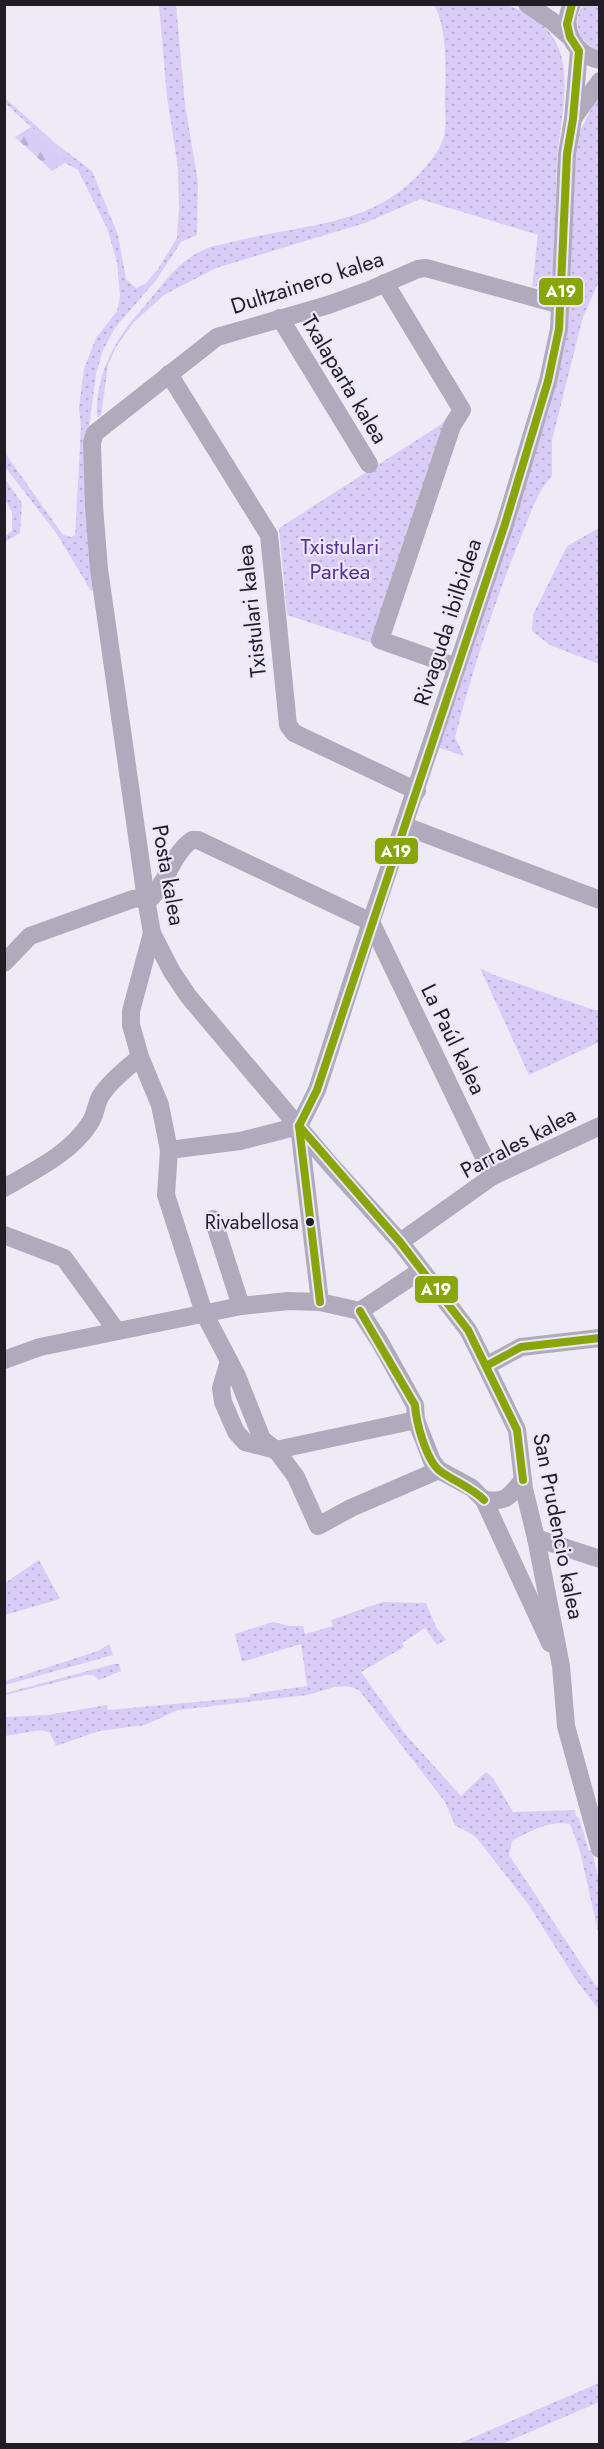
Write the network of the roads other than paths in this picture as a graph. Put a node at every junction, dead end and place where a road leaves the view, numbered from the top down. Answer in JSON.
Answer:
{"nodes":[{"id":1,"x":527,"y":4,"type":"edge"},
{"id":2,"x":572,"y":4,"type":"edge"},
{"id":3,"x":574,"y":44,"type":"junction"},
{"id":4,"x":600,"y":60,"type":"edge"},
{"id":5,"x":600,"y":81,"type":"edge"},
{"id":6,"x":573,"y":119,"type":"junction"},
{"id":7,"x":385,"y":283,"type":"junction"},
{"id":8,"x":561,"y":305,"type":"junction"},
{"id":9,"x":280,"y":318,"type":"junction"},
{"id":10,"x":169,"y":374,"type":"junction"},
{"id":11,"x":95,"y":433,"type":"joint"},
{"id":12,"x":369,"y":464,"type":"dead end"},
{"id":13,"x":457,"y":667,"type":"junction"},
{"id":14,"x":417,"y":791,"type":"junction"},
{"id":15,"x":405,"y":826,"type":"junction"},
{"id":16,"x":146,"y":899,"type":"junction"},
{"id":17,"x":600,"y":900,"type":"edge"},
{"id":18,"x":371,"y":922,"type":"junction"},
{"id":19,"x":152,"y":933,"type":"junction"},
{"id":20,"x":164,"y":956,"type":"junction"},
{"id":21,"x":144,"y":960,"type":"junction"},
{"id":22,"x":4,"y":963,"type":"edge"},
{"id":23,"x":140,"y":1058,"type":"junction"},
{"id":24,"x":299,"y":1126,"type":"junction"},
{"id":25,"x":600,"y":1126,"type":"edge"},
{"id":26,"x":169,"y":1150,"type":"junction"},
{"id":27,"x":493,"y":1176,"type":"junction"},
{"id":28,"x":4,"y":1188,"type":"edge"},
{"id":29,"x":213,"y":1219,"type":"dead end"},
{"id":30,"x":4,"y":1235,"type":"edge"},
{"id":31,"x":400,"y":1242,"type":"junction"},
{"id":32,"x":420,"y":1271,"type":"junction"},
{"id":33,"x":320,"y":1302,"type":"junction"},
{"id":34,"x":241,"y":1306,"type":"junction"},
{"id":35,"x":360,"y":1311,"type":"junction"},
{"id":36,"x":204,"y":1313,"type":"junction"},
{"id":37,"x":116,"y":1330,"type":"junction"},
{"id":38,"x":600,"y":1338,"type":"edge"},
{"id":39,"x":4,"y":1360,"type":"edge"},
{"id":40,"x":486,"y":1366,"type":"junction"},
{"id":41,"x":416,"y":1420,"type":"junction"},
{"id":42,"x":276,"y":1450,"type":"junction"},
{"id":43,"x":438,"y":1470,"type":"junction"},
{"id":44,"x":523,"y":1480,"type":"junction"},
{"id":45,"x":484,"y":1500,"type":"junction"},
{"id":46,"x":536,"y":1538,"type":"junction"},
{"id":47,"x":600,"y":1559,"type":"edge"},
{"id":48,"x":561,"y":1666,"type":"junction"},
{"id":49,"x":600,"y":1849,"type":"edge"}],
"edges":[{"from":1,"to":3,"type":"street"},
{"from":2,"to":3,"type":"street","name":"Rivaguda ibilbidea"},
{"from":3,"to":4,"type":"street"},
{"from":3,"to":6,"type":"street","name":"Rivaguda ibilbidea"},
{"from":5,"to":6,"type":"street"},
{"from":6,"to":8,"type":"street","name":"Rivaguda ibilbidea"},
{"from":7,"to":8,"type":"street","name":"Dultzainero kalea"},
{"from":7,"to":9,"type":"street","name":"Dultzainero kalea"},
{"from":7,"to":13,"type":"street"},
{"from":8,"to":13,"type":"street","name":"Rivaguda ibilbidea"},
{"from":9,"to":10,"type":"street","name":"Dultzainero kalea"},
{"from":9,"to":12,"type":"street","name":"Txalaparta kalea"},
{"from":10,"to":11,"type":"street","name":"Dultzainero kalea"},
{"from":10,"to":14,"type":"street","name":"Txistulari kalea"},
{"from":11,"to":16,"type":"street","name":"Posta kalea"},
{"from":13,"to":14,"type":"street","name":"Rivaguda ibilbidea"},
{"from":14,"to":15,"type":"street","name":"Rivaguda ibilbidea"},
{"from":15,"to":17,"type":"street"},
{"from":15,"to":18,"type":"street","name":"Rivaguda ibilbidea"},
{"from":16,"to":18,"type":"street"},
{"from":16,"to":19,"type":"street","name":"Posta kalea"},
{"from":16,"to":22,"type":"street"},
{"from":18,"to":24,"type":"street","name":"Rivaguda ibilbidea"},
{"from":18,"to":27,"type":"street","name":"La Paúl kalea"},
{"from":19,"to":20,"type":"street","name":"Posta kalea"},
{"from":19,"to":21,"type":"street"},
{"from":20,"to":21,"type":"street"},
{"from":20,"to":24,"type":"street","name":"Posta kalea"},
{"from":21,"to":23,"type":"street"},
{"from":23,"to":26,"type":"street"},
{"from":23,"to":28,"type":"street"},
{"from":24,"to":26,"type":"street"},
{"from":24,"to":31,"type":"street","name":"Posta kalea"},
{"from":24,"to":33,"type":"street"},
{"from":25,"to":27,"type":"street","name":"Parrales kalea"},
{"from":26,"to":36,"type":"street"},
{"from":27,"to":31,"type":"street","name":"Parrales kalea"},
{"from":29,"to":34,"type":"street"},
{"from":30,"to":37,"type":"street"},
{"from":31,"to":32,"type":"street","name":"Posta kalea"},
{"from":32,"to":35,"type":"street"},
{"from":32,"to":40,"type":"street","name":"San Prudencio kalea"},
{"from":33,"to":34,"type":"street"},
{"from":33,"to":35,"type":"street"},
{"from":34,"to":36,"type":"street"},
{"from":35,"to":41,"type":"street"},
{"from":36,"to":37,"type":"street"},
{"from":36,"to":42,"type":"street"},
{"from":37,"to":39,"type":"street"},
{"from":38,"to":40,"type":"street"},
{"from":40,"to":44,"type":"street","name":"San Prudencio kalea"},
{"from":41,"to":42,"type":"street"},
{"from":41,"to":43,"type":"street"},
{"from":42,"to":43,"type":"street"},
{"from":43,"to":45,"type":"street"},
{"from":44,"to":45,"type":"street"},
{"from":44,"to":46,"type":"street","name":"San Prudencio kalea"},
{"from":45,"to":48,"type":"street"},
{"from":46,"to":47,"type":"street"},
{"from":46,"to":48,"type":"street","name":"San Prudencio kalea"},
{"from":48,"to":49,"type":"street","name":"San Prudencio kalea"}]}
